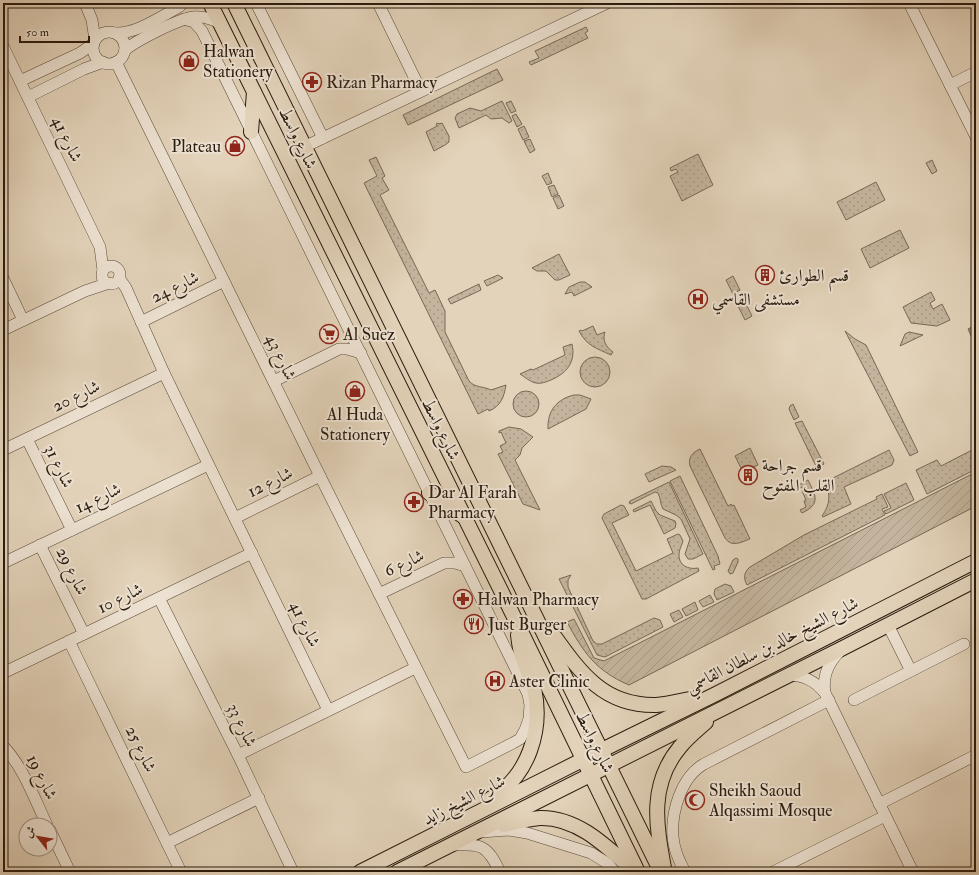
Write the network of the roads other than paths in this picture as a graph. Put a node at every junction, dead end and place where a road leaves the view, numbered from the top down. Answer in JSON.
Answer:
{"nodes":[{"id":1,"x":210,"y":3,"type":"edge"},
{"id":2,"x":234,"y":3,"type":"edge"},
{"id":3,"x":256,"y":3,"type":"edge"},
{"id":4,"x":378,"y":3,"type":"edge"},
{"id":5,"x":607,"y":3,"type":"edge"},
{"id":6,"x":910,"y":3,"type":"edge"},
{"id":7,"x":180,"y":4,"type":"edge"},
{"id":8,"x":87,"y":8,"type":"edge"},
{"id":9,"x":184,"y":19,"type":"junction"},
{"id":10,"x":220,"y":23,"type":"junction"},
{"id":11,"x":113,"y":32,"type":"junction"},
{"id":12,"x":95,"y":42,"type":"junction"},
{"id":13,"x":3,"y":46,"type":"edge"},
{"id":14,"x":125,"y":50,"type":"junction"},
{"id":15,"x":103,"y":62,"type":"junction"},
{"id":16,"x":116,"y":62,"type":"junction"},
{"id":17,"x":976,"y":72,"type":"edge"},
{"id":18,"x":20,"y":81,"type":"junction"},
{"id":19,"x":950,"y":85,"type":"junction"},
{"id":20,"x":254,"y":90,"type":"junction"},
{"id":21,"x":421,"y":91,"type":"junction"},
{"id":22,"x":28,"y":98,"type":"junction"},
{"id":23,"x":251,"y":132,"type":"junction"},
{"id":24,"x":976,"y":137,"type":"edge"},
{"id":25,"x":323,"y":138,"type":"junction"},
{"id":26,"x":304,"y":148,"type":"junction"},
{"id":27,"x":100,"y":247,"type":"junction"},
{"id":28,"x":3,"y":278,"type":"edge"},
{"id":29,"x":109,"y":278,"type":"junction"},
{"id":30,"x":224,"y":281,"type":"junction"},
{"id":31,"x":23,"y":320,"type":"junction"},
{"id":32,"x":141,"y":322,"type":"junction"},
{"id":33,"x":3,"y":330,"type":"edge"},
{"id":34,"x":350,"y":331,"type":"junction"},
{"id":35,"x":339,"y":350,"type":"junction"},
{"id":36,"x":361,"y":352,"type":"junction"},
{"id":37,"x":164,"y":373,"type":"junction"},
{"id":38,"x":274,"y":381,"type":"junction"},
{"id":39,"x":27,"y":439,"type":"junction"},
{"id":40,"x":3,"y":450,"type":"edge"},
{"id":41,"x":208,"y":465,"type":"junction"},
{"id":42,"x":320,"y":476,"type":"junction"},
{"id":43,"x":429,"y":494,"type":"junction"},
{"id":44,"x":464,"y":517,"type":"junction"},
{"id":45,"x":234,"y":518,"type":"junction"},
{"id":46,"x":72,"y":530,"type":"junction"},
{"id":47,"x":40,"y":544,"type":"junction"},
{"id":48,"x":455,"y":544,"type":"junction"},
{"id":49,"x":252,"y":553,"type":"junction"},
{"id":50,"x":976,"y":561,"type":"edge"},
{"id":51,"x":3,"y":563,"type":"edge"},
{"id":52,"x":444,"y":563,"type":"junction"},
{"id":53,"x":465,"y":566,"type":"junction"},
{"id":54,"x":976,"y":580,"type":"edge"},
{"id":55,"x":379,"y":594,"type":"junction"},
{"id":56,"x":159,"y":598,"type":"junction"},
{"id":57,"x":538,"y":620,"type":"junction"},
{"id":58,"x":516,"y":621,"type":"junction"},
{"id":59,"x":888,"y":625,"type":"junction"},
{"id":60,"x":84,"y":634,"type":"junction"},
{"id":61,"x":69,"y":641,"type":"junction"},
{"id":62,"x":964,"y":644,"type":"dead end"},
{"id":63,"x":841,"y":649,"type":"junction"},
{"id":64,"x":415,"y":668,"type":"junction"},
{"id":65,"x":911,"y":671,"type":"junction"},
{"id":66,"x":3,"y":673,"type":"edge"},
{"id":67,"x":788,"y":675,"type":"junction"},
{"id":68,"x":716,"y":694,"type":"junction"},
{"id":69,"x":827,"y":697,"type":"junction"},
{"id":70,"x":854,"y":700,"type":"dead end"},
{"id":71,"x":533,"y":705,"type":"junction"},
{"id":72,"x":328,"y":710,"type":"junction"},
{"id":73,"x":718,"y":710,"type":"junction"},
{"id":74,"x":3,"y":746,"type":"edge"},
{"id":75,"x":602,"y":750,"type":"junction"},
{"id":76,"x":238,"y":755,"type":"junction"},
{"id":77,"x":976,"y":755,"type":"edge"},
{"id":78,"x":583,"y":759,"type":"junction"},
{"id":79,"x":610,"y":766,"type":"junction"},
{"id":80,"x":591,"y":775,"type":"junction"},
{"id":81,"x":258,"y":798,"type":"junction"},
{"id":82,"x":879,"y":804,"type":"junction"},
{"id":83,"x":885,"y":816,"type":"junction"},
{"id":84,"x":43,"y":817,"type":"edge"},
{"id":85,"x":457,"y":823,"type":"junction"},
{"id":86,"x":476,"y":832,"type":"junction"},
{"id":87,"x":167,"y":843,"type":"junction"},
{"id":88,"x":450,"y":845,"type":"junction"},
{"id":89,"x":58,"y":847,"type":"edge"},
{"id":90,"x":786,"y":869,"type":"edge"},
{"id":91,"x":294,"y":871,"type":"edge"},
{"id":92,"x":70,"y":872,"type":"edge"},
{"id":93,"x":181,"y":872,"type":"edge"},
{"id":94,"x":360,"y":872,"type":"edge"},
{"id":95,"x":397,"y":872,"type":"edge"},
{"id":96,"x":500,"y":872,"type":"edge"},
{"id":97,"x":615,"y":872,"type":"edge"},
{"id":98,"x":637,"y":872,"type":"edge"},
{"id":99,"x":661,"y":872,"type":"edge"},
{"id":100,"x":665,"y":872,"type":"edge"},
{"id":101,"x":685,"y":872,"type":"edge"},
{"id":102,"x":773,"y":872,"type":"edge"},
{"id":103,"x":913,"y":872,"type":"edge"}],
"edges":[{"from":1,"to":10,"type":"main road","name":"شارع واسط"},
{"from":2,"to":26,"type":"main road","name":"شارع واسط"},
{"from":3,"to":25,"type":"street"},
{"from":4,"to":21,"type":"street"},
{"from":5,"to":21,"type":"street"},
{"from":6,"to":19,"type":"street"},
{"from":7,"to":11,"type":"street"},
{"from":8,"to":11,"type":"street"},
{"from":8,"to":12,"type":"street"},
{"from":9,"to":10,"type":"street"},
{"from":9,"to":14,"type":"street"},
{"from":9,"to":23,"type":"street"},
{"from":10,"to":20,"type":"main road","name":"شارع واسط"},
{"from":11,"to":12,"type":"street"},
{"from":11,"to":14,"type":"street"},
{"from":12,"to":15,"type":"street"},
{"from":12,"to":18,"type":"street"},
{"from":13,"to":18,"type":"street","name":"شارع 41"},
{"from":14,"to":16,"type":"street"},
{"from":15,"to":16,"type":"street"},
{"from":15,"to":22,"type":"street"},
{"from":16,"to":30,"type":"street","name":"شارع 43"},
{"from":17,"to":19,"type":"street"},
{"from":18,"to":22,"type":"street","name":"شارع 41"},
{"from":19,"to":24,"type":"street"},
{"from":20,"to":23,"type":"main road"},
{"from":20,"to":44,"type":"main road","name":"شارع واسط"},
{"from":21,"to":25,"type":"street"},
{"from":22,"to":27,"type":"street","name":"شارع 41"},
{"from":23,"to":34,"type":"street"},
{"from":25,"to":26,"type":"street"},
{"from":26,"to":57,"type":"main road","name":"شارع واسط"},
{"from":27,"to":29,"type":"street","name":"شارع 41"},
{"from":27,"to":29,"type":"street","name":"شارع 41"},
{"from":28,"to":31,"type":"street"},
{"from":29,"to":31,"type":"street"},
{"from":29,"to":32,"type":"street","name":"شارع 41"},
{"from":30,"to":32,"type":"street","name":"شارع 24"},
{"from":30,"to":38,"type":"street","name":"شارع 43"},
{"from":31,"to":33,"type":"street"},
{"from":32,"to":37,"type":"street","name":"شارع 41"},
{"from":34,"to":35,"type":"street"},
{"from":34,"to":36,"type":"street"},
{"from":35,"to":36,"type":"street"},
{"from":35,"to":38,"type":"street"},
{"from":36,"to":43,"type":"street"},
{"from":37,"to":39,"type":"street","name":"شارع 20"},
{"from":37,"to":41,"type":"street","name":"شارع 41"},
{"from":38,"to":42,"type":"street","name":"شارع 43"},
{"from":39,"to":40,"type":"street","name":"شارع 20"},
{"from":39,"to":46,"type":"street","name":"شارع 31"},
{"from":41,"to":45,"type":"street","name":"شارع 41"},
{"from":41,"to":46,"type":"street","name":"شارع 14"},
{"from":42,"to":45,"type":"street","name":"شارع 12"},
{"from":42,"to":55,"type":"street","name":"شارع 43"},
{"from":43,"to":44,"type":"main road"},
{"from":43,"to":48,"type":"street"},
{"from":44,"to":58,"type":"main road","name":"شارع واسط"},
{"from":45,"to":49,"type":"street","name":"شارع 41"},
{"from":46,"to":47,"type":"street","name":"شارع 14"},
{"from":47,"to":51,"type":"street","name":"شارع 14"},
{"from":47,"to":60,"type":"street","name":"شارع 29"},
{"from":48,"to":52,"type":"street","name":"شارع 6"},
{"from":48,"to":53,"type":"street"},
{"from":49,"to":56,"type":"street","name":"شارع 10"},
{"from":49,"to":72,"type":"street","name":"شارع 41"},
{"from":50,"to":68,"type":"main road","name":"شارع الشيخ خالد بن سلطان القاسمي"},
{"from":52,"to":53,"type":"street","name":"شارع 6"},
{"from":52,"to":55,"type":"street","name":"شارع 6"},
{"from":53,"to":71,"type":"street"},
{"from":54,"to":59,"type":"main road","name":"شارع الشيخ خالد بن سلطان القاسمي"},
{"from":55,"to":64,"type":"street","name":"شارع 43"},
{"from":56,"to":60,"type":"street","name":"شارع 10"},
{"from":56,"to":76,"type":"street","name":"شارع 33"},
{"from":57,"to":68,"type":"main road"},
{"from":57,"to":75,"type":"main road","name":"شارع واسط"},
{"from":58,"to":71,"type":"main road"},
{"from":58,"to":78,"type":"main road","name":"شارع واسط"},
{"from":59,"to":63,"type":"main road","name":"شارع الشيخ خالد بن سلطان القاسمي"},
{"from":59,"to":65,"type":"street"},
{"from":60,"to":61,"type":"street","name":"شارع 10"},
{"from":61,"to":66,"type":"street","name":"شارع 10"},
{"from":61,"to":87,"type":"street","name":"شارع 25"},
{"from":62,"to":65,"type":"street"},
{"from":63,"to":67,"type":"main road","name":"شارع الشيخ خالد بن سلطان القاسمي"},
{"from":63,"to":69,"type":"street"},
{"from":64,"to":71,"type":"street","name":"شارع 43"},
{"from":64,"to":72,"type":"street"},
{"from":65,"to":70,"type":"street"},
{"from":67,"to":69,"type":"street"},
{"from":67,"to":73,"type":"main road","name":"شارع الشيخ خالد بن سلطان القاسمي"},
{"from":68,"to":75,"type":"main road","name":"شارع الشيخ خالد بن سلطان القاسمي"},
{"from":69,"to":82,"type":"street"},
{"from":69,"to":101,"type":"street"},
{"from":71,"to":85,"type":"main road"},
{"from":72,"to":76,"type":"street"},
{"from":73,"to":79,"type":"main road","name":"شارع الشيخ خالد بن سلطان القاسمي"},
{"from":73,"to":100,"type":"main road"},
{"from":74,"to":84,"type":"street","name":"شارع 19"},
{"from":75,"to":78,"type":"main road","name":"شارع الشيخ خالد بن سلطان القاسمي"},
{"from":75,"to":79,"type":"main road","name":"شارع واسط"},
{"from":76,"to":81,"type":"street","name":"شارع 33"},
{"from":77,"to":82,"type":"street"},
{"from":78,"to":80,"type":"main road","name":"شارع واسط"},
{"from":78,"to":85,"type":"main road","name":"شارع الشيخ زايد"},
{"from":79,"to":80,"type":"main road","name":"شارع الشيخ خالد بن سلطان القاسمي"},
{"from":79,"to":99,"type":"main road","name":"شارع واسط"},
{"from":80,"to":86,"type":"main road","name":"شارع الشيخ زايد"},
{"from":80,"to":98,"type":"main road","name":"شارع واسط"},
{"from":81,"to":87,"type":"street"},
{"from":81,"to":91,"type":"street","name":"شارع 33"},
{"from":82,"to":83,"type":"street"},
{"from":83,"to":90,"type":"street"},
{"from":83,"to":103,"type":"street"},
{"from":85,"to":94,"type":"main road","name":"شارع الشيخ زايد"},
{"from":86,"to":88,"type":"main road","name":"شارع الشيخ زايد"},
{"from":86,"to":97,"type":"street"},
{"from":86,"to":98,"type":"main road"},
{"from":87,"to":93,"type":"street","name":"شارع 25"},
{"from":88,"to":95,"type":"main road","name":"شارع الشيخ زايد"},
{"from":88,"to":96,"type":"street"},
{"from":89,"to":92,"type":"street"},
{"from":90,"to":102,"type":"street"}]}
